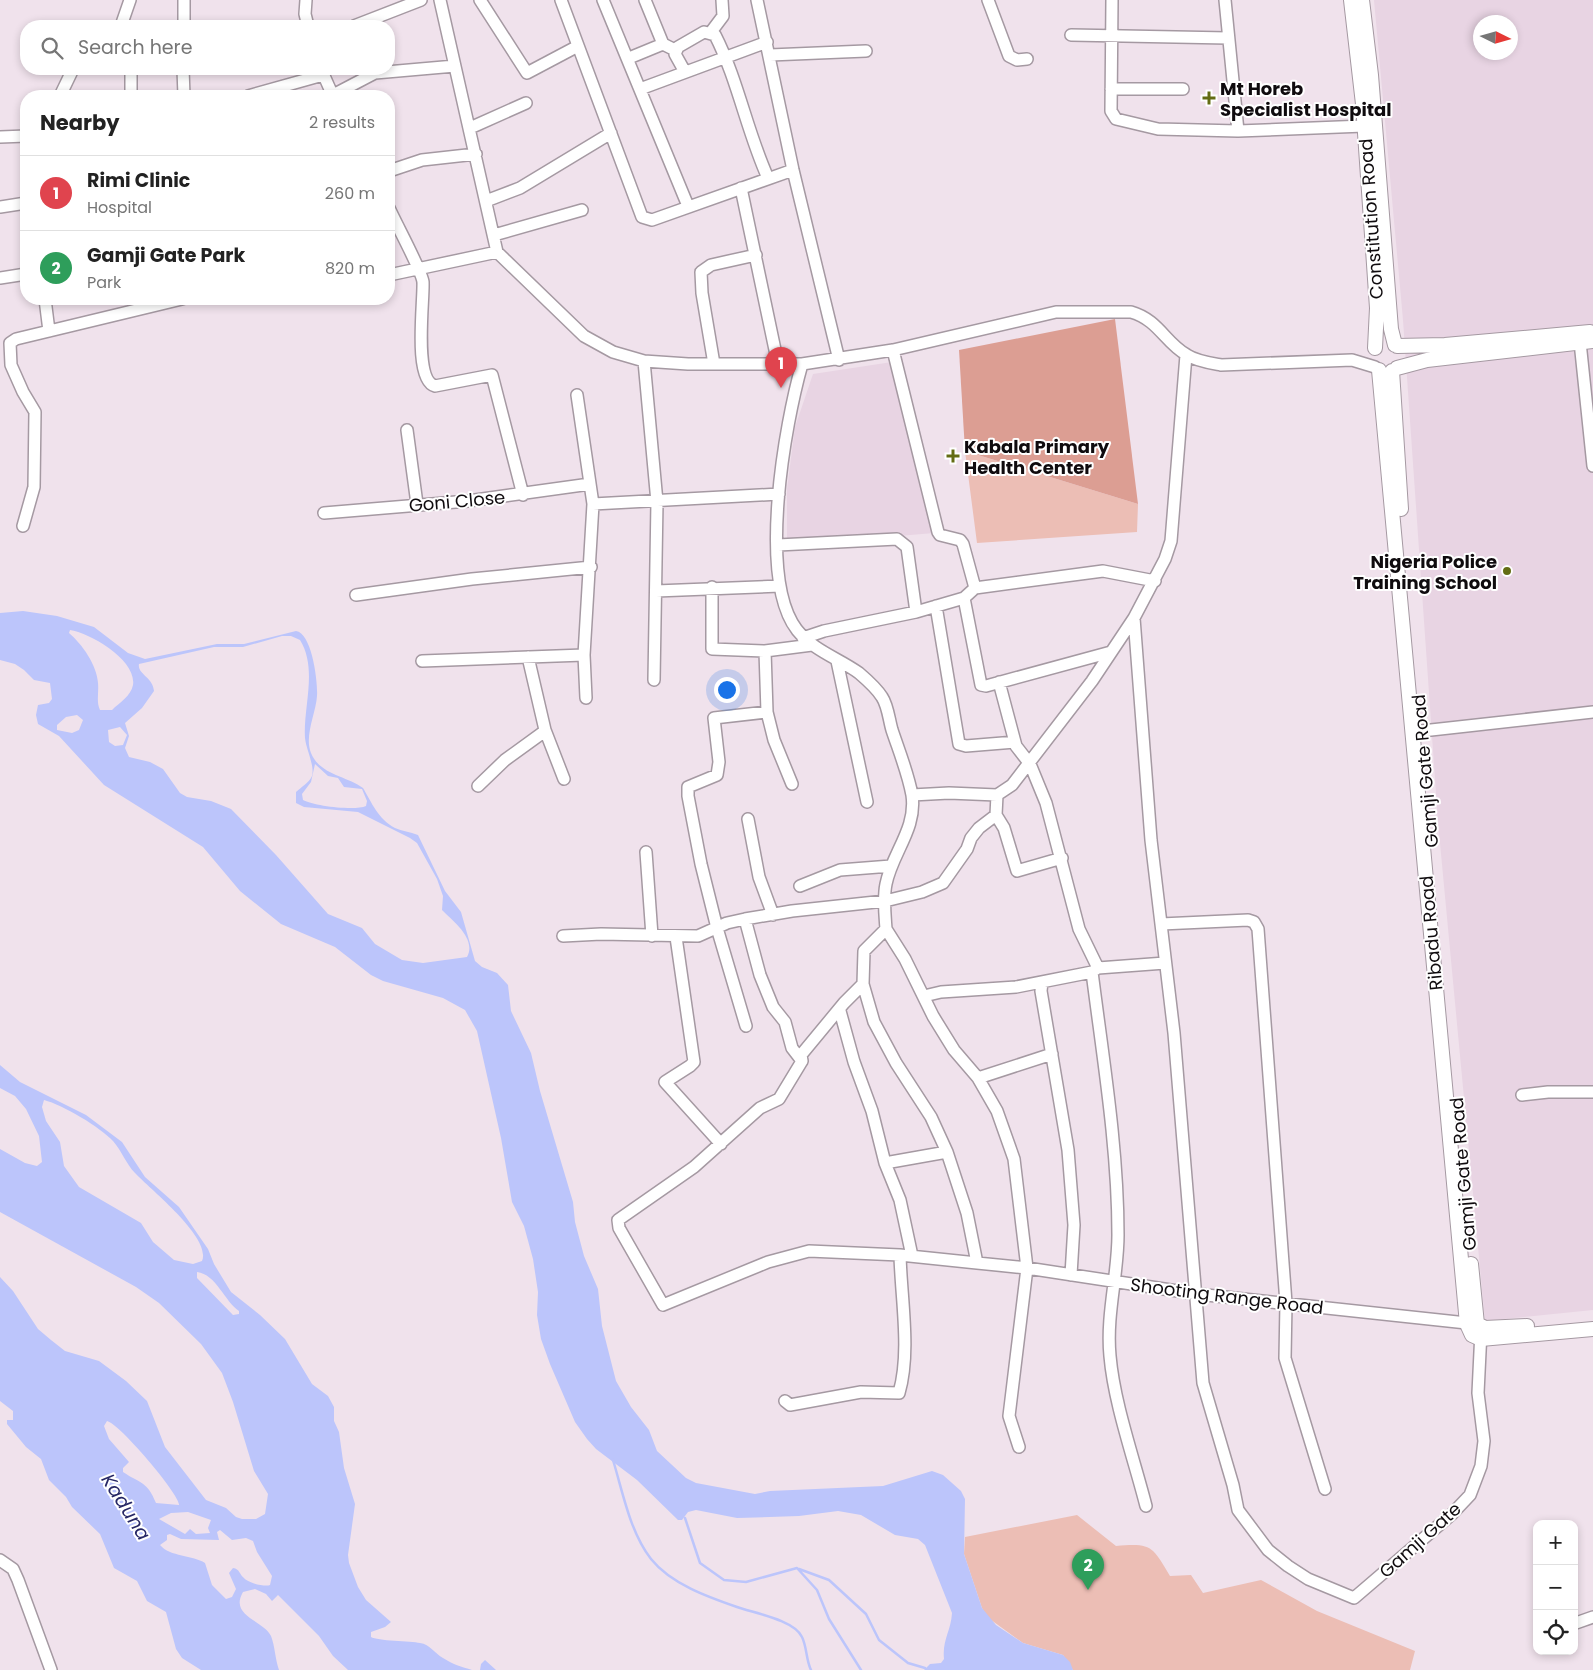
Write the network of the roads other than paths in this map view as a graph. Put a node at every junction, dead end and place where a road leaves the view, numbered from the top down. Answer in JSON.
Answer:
{"nodes":[{"id":1,"x":130,"y":0,"type":"edge"},
{"id":2,"x":184,"y":0,"type":"edge"},
{"id":3,"x":306,"y":0,"type":"edge"},
{"id":4,"x":420,"y":0,"type":"edge"},
{"id":5,"x":480,"y":0,"type":"edge"},
{"id":6,"x":561,"y":0,"type":"edge"},
{"id":7,"x":603,"y":0,"type":"edge"},
{"id":8,"x":645,"y":0,"type":"edge"},
{"id":9,"x":722,"y":0,"type":"edge"},
{"id":10,"x":757,"y":0,"type":"edge"},
{"id":11,"x":988,"y":0,"type":"edge"},
{"id":12,"x":1112,"y":0,"type":"edge"},
{"id":13,"x":1225,"y":0,"type":"edge"},
{"id":14,"x":1351,"y":0,"type":"edge"},
{"id":15,"x":1362,"y":0,"type":"edge"},
{"id":16,"x":444,"y":1,"type":"edge"},
{"id":17,"x":123,"y":20,"type":"edge"},
{"id":18,"x":184,"y":20,"type":"edge"},
{"id":19,"x":306,"y":20,"type":"edge"},
{"id":20,"x":369,"y":20,"type":"edge"},
{"id":21,"x":710,"y":32,"type":"junction"},
{"id":22,"x":1071,"y":35,"type":"dead end"},
{"id":23,"x":1112,"y":36,"type":"junction"},
{"id":24,"x":1228,"y":38,"type":"junction"},
{"id":25,"x":767,"y":42,"type":"junction"},
{"id":26,"x":664,"y":44,"type":"junction"},
{"id":27,"x":578,"y":46,"type":"junction"},
{"id":28,"x":675,"y":50,"type":"junction"},
{"id":29,"x":866,"y":51,"type":"dead end"},
{"id":30,"x":770,"y":55,"type":"junction"},
{"id":31,"x":726,"y":57,"type":"junction"},
{"id":32,"x":629,"y":58,"type":"junction"},
{"id":33,"x":1027,"y":59,"type":"dead end"},
{"id":34,"x":455,"y":66,"type":"junction"},
{"id":35,"x":395,"y":71,"type":"edge"},
{"id":36,"x":685,"y":72,"type":"junction"},
{"id":37,"x":70,"y":75,"type":"edge"},
{"id":38,"x":131,"y":75,"type":"edge"},
{"id":39,"x":183,"y":75,"type":"edge"},
{"id":40,"x":313,"y":75,"type":"edge"},
{"id":41,"x":323,"y":75,"type":"edge"},
{"id":42,"x":371,"y":75,"type":"edge"},
{"id":43,"x":640,"y":89,"type":"junction"},
{"id":44,"x":1111,"y":89,"type":"junction"},
{"id":45,"x":1183,"y":89,"type":"dead end"},
{"id":46,"x":63,"y":90,"type":"edge"},
{"id":47,"x":131,"y":90,"type":"edge"},
{"id":48,"x":184,"y":90,"type":"edge"},
{"id":49,"x":269,"y":90,"type":"edge"},
{"id":50,"x":330,"y":90,"type":"edge"},
{"id":51,"x":344,"y":90,"type":"edge"},
{"id":52,"x":526,"y":103,"type":"dead end"},
{"id":53,"x":1364,"y":126,"type":"junction"},
{"id":54,"x":470,"y":128,"type":"junction"},
{"id":55,"x":1238,"y":131,"type":"junction"},
{"id":56,"x":610,"y":133,"type":"junction"},
{"id":57,"x":20,"y":136,"type":"edge"},
{"id":58,"x":0,"y":137,"type":"edge"},
{"id":59,"x":476,"y":154,"type":"junction"},
{"id":60,"x":395,"y":169,"type":"edge"},
{"id":61,"x":793,"y":170,"type":"junction"},
{"id":62,"x":768,"y":178,"type":"junction"},
{"id":63,"x":741,"y":188,"type":"junction"},
{"id":64,"x":486,"y":201,"type":"junction"},
{"id":65,"x":20,"y":204,"type":"edge"},
{"id":66,"x":688,"y":206,"type":"junction"},
{"id":67,"x":0,"y":207,"type":"edge"},
{"id":68,"x":582,"y":210,"type":"dead end"},
{"id":69,"x":395,"y":221,"type":"edge"},
{"id":70,"x":494,"y":235,"type":"junction"},
{"id":71,"x":497,"y":252,"type":"junction"},
{"id":72,"x":756,"y":255,"type":"junction"},
{"id":73,"x":418,"y":269,"type":"junction"},
{"id":74,"x":395,"y":274,"type":"edge"},
{"id":75,"x":20,"y":275,"type":"edge"},
{"id":76,"x":0,"y":278,"type":"edge"},
{"id":77,"x":46,"y":305,"type":"edge"},
{"id":78,"x":157,"y":305,"type":"edge"},
{"id":79,"x":49,"y":331,"type":"junction"},
{"id":80,"x":1593,"y":332,"type":"edge"},
{"id":81,"x":1586,"y":342,"type":"edge"},
{"id":82,"x":1396,"y":346,"type":"junction"},
{"id":83,"x":893,"y":350,"type":"junction"},
{"id":84,"x":1374,"y":350,"type":"junction"},
{"id":85,"x":1186,"y":355,"type":"junction"},
{"id":86,"x":839,"y":360,"type":"junction"},
{"id":87,"x":1352,"y":360,"type":"junction"},
{"id":88,"x":644,"y":361,"type":"junction"},
{"id":89,"x":714,"y":364,"type":"junction"},
{"id":90,"x":778,"y":364,"type":"junction"},
{"id":91,"x":802,"y":364,"type":"junction"},
{"id":92,"x":1386,"y":369,"type":"junction"},
{"id":93,"x":578,"y":395,"type":"dead end"},
{"id":94,"x":1590,"y":405,"type":"edge"},
{"id":95,"x":407,"y":430,"type":"dead end"},
{"id":96,"x":1593,"y":466,"type":"edge"},
{"id":97,"x":590,"y":484,"type":"junction"},
{"id":98,"x":779,"y":494,"type":"junction"},
{"id":99,"x":523,"y":495,"type":"junction"},
{"id":100,"x":657,"y":502,"type":"junction"},
{"id":101,"x":417,"y":504,"type":"junction"},
{"id":102,"x":593,"y":504,"type":"junction"},
{"id":103,"x":324,"y":513,"type":"dead end"},
{"id":104,"x":23,"y":526,"type":"dead end"},
{"id":105,"x":778,"y":545,"type":"junction"},
{"id":106,"x":591,"y":567,"type":"junction"},
{"id":107,"x":1155,"y":581,"type":"junction"},
{"id":108,"x":780,"y":586,"type":"junction"},
{"id":109,"x":712,"y":587,"type":"junction"},
{"id":110,"x":975,"y":588,"type":"junction"},
{"id":111,"x":656,"y":591,"type":"junction"},
{"id":112,"x":356,"y":595,"type":"dead end"},
{"id":113,"x":964,"y":598,"type":"junction"},
{"id":114,"x":936,"y":606,"type":"junction"},
{"id":115,"x":916,"y":612,"type":"junction"},
{"id":116,"x":1134,"y":618,"type":"junction"},
{"id":117,"x":808,"y":641,"type":"junction"},
{"id":118,"x":765,"y":651,"type":"junction"},
{"id":119,"x":1111,"y":652,"type":"junction"},
{"id":120,"x":584,"y":655,"type":"junction"},
{"id":121,"x":528,"y":658,"type":"junction"},
{"id":122,"x":422,"y":661,"type":"dead end"},
{"id":123,"x":837,"y":662,"type":"junction"},
{"id":124,"x":654,"y":680,"type":"dead end"},
{"id":125,"x":999,"y":682,"type":"junction"},
{"id":126,"x":586,"y":698,"type":"dead end"},
{"id":127,"x":768,"y":712,"type":"junction"},
{"id":128,"x":1593,"y":712,"type":"edge"},
{"id":129,"x":546,"y":731,"type":"junction"},
{"id":130,"x":1422,"y":731,"type":"junction"},
{"id":131,"x":1016,"y":742,"type":"junction"},
{"id":132,"x":1030,"y":764,"type":"junction"},
{"id":133,"x":564,"y":779,"type":"dead end"},
{"id":134,"x":792,"y":784,"type":"dead end"},
{"id":135,"x":478,"y":786,"type":"dead end"},
{"id":136,"x":912,"y":795,"type":"junction"},
{"id":137,"x":997,"y":795,"type":"junction"},
{"id":138,"x":867,"y":802,"type":"dead end"},
{"id":139,"x":1424,"y":810,"type":"junction"},
{"id":140,"x":996,"y":815,"type":"junction"},
{"id":141,"x":748,"y":819,"type":"dead end"},
{"id":142,"x":646,"y":852,"type":"dead end"},
{"id":143,"x":1062,"y":858,"type":"junction"},
{"id":144,"x":891,"y":866,"type":"junction"},
{"id":145,"x":800,"y":886,"type":"dead end"},
{"id":146,"x":885,"y":901,"type":"junction"},
{"id":147,"x":773,"y":915,"type":"junction"},
{"id":148,"x":745,"y":919,"type":"junction"},
{"id":149,"x":1161,"y":924,"type":"junction"},
{"id":150,"x":717,"y":928,"type":"junction"},
{"id":151,"x":886,"y":930,"type":"junction"},
{"id":152,"x":563,"y":936,"type":"dead end"},
{"id":153,"x":652,"y":936,"type":"junction"},
{"id":154,"x":676,"y":937,"type":"junction"},
{"id":155,"x":1165,"y":963,"type":"junction"},
{"id":156,"x":1095,"y":970,"type":"junction"},
{"id":157,"x":1042,"y":982,"type":"junction"},
{"id":158,"x":863,"y":984,"type":"junction"},
{"id":159,"x":924,"y":996,"type":"junction"},
{"id":160,"x":840,"y":1011,"type":"junction"},
{"id":161,"x":746,"y":1026,"type":"dead end"},
{"id":162,"x":1052,"y":1054,"type":"junction"},
{"id":163,"x":802,"y":1061,"type":"junction"},
{"id":164,"x":978,"y":1078,"type":"junction"},
{"id":165,"x":1593,"y":1092,"type":"edge"},
{"id":166,"x":1522,"y":1095,"type":"dead end"},
{"id":167,"x":720,"y":1144,"type":"junction"},
{"id":168,"x":947,"y":1152,"type":"junction"},
{"id":169,"x":886,"y":1162,"type":"junction"},
{"id":170,"x":900,"y":1255,"type":"junction"},
{"id":171,"x":912,"y":1256,"type":"junction"},
{"id":172,"x":977,"y":1263,"type":"junction"},
{"id":173,"x":1027,"y":1268,"type":"junction"},
{"id":174,"x":1071,"y":1276,"type":"junction"},
{"id":175,"x":1114,"y":1282,"type":"junction"},
{"id":176,"x":1197,"y":1294,"type":"junction"},
{"id":177,"x":1286,"y":1303,"type":"junction"},
{"id":178,"x":1593,"y":1321,"type":"edge"},
{"id":179,"x":1477,"y":1327,"type":"junction"},
{"id":180,"x":1593,"y":1329,"type":"edge"},
{"id":181,"x":785,"y":1401,"type":"dead end"},
{"id":182,"x":1019,"y":1447,"type":"dead end"},
{"id":183,"x":1325,"y":1489,"type":"dead end"},
{"id":184,"x":1146,"y":1506,"type":"dead end"},
{"id":185,"x":0,"y":1560,"type":"edge"},
{"id":186,"x":1593,"y":1617,"type":"edge"},
{"id":187,"x":1578,"y":1622,"type":"edge"},
{"id":188,"x":52,"y":1670,"type":"edge"}],
"edges":[{"from":1,"to":17,"type":"street"},
{"from":2,"to":18,"type":"street"},
{"from":3,"to":19,"type":"street"},
{"from":4,"to":20,"type":"street"},
{"from":5,"to":27,"type":"street"},
{"from":6,"to":27,"type":"street"},
{"from":7,"to":32,"type":"street"},
{"from":8,"to":26,"type":"street"},
{"from":9,"to":21,"type":"street"},
{"from":10,"to":25,"type":"street"},
{"from":11,"to":33,"type":"street"},
{"from":12,"to":23,"type":"street"},
{"from":13,"to":24,"type":"street"},
{"from":14,"to":53,"type":"main road","name":"Constitution Road"},
{"from":15,"to":82,"type":"main road","name":"Constitution Road"},
{"from":16,"to":34,"type":"street"},
{"from":21,"to":28,"type":"street"},
{"from":21,"to":31,"type":"street"},
{"from":22,"to":23,"type":"street"},
{"from":23,"to":24,"type":"street"},
{"from":23,"to":44,"type":"street"},
{"from":24,"to":55,"type":"street"},
{"from":25,"to":30,"type":"street"},
{"from":25,"to":31,"type":"street"},
{"from":26,"to":28,"type":"street"},
{"from":26,"to":32,"type":"street"},
{"from":27,"to":56,"type":"street"},
{"from":28,"to":36,"type":"street"},
{"from":29,"to":30,"type":"street"},
{"from":30,"to":61,"type":"street"},
{"from":31,"to":36,"type":"street"},
{"from":31,"to":62,"type":"street"},
{"from":32,"to":43,"type":"street"},
{"from":34,"to":35,"type":"street"},
{"from":34,"to":54,"type":"street"},
{"from":36,"to":43,"type":"street"},
{"from":37,"to":46,"type":"street"},
{"from":38,"to":47,"type":"street"},
{"from":39,"to":48,"type":"street"},
{"from":40,"to":49,"type":"street"},
{"from":41,"to":50,"type":"street"},
{"from":42,"to":51,"type":"street"},
{"from":43,"to":66,"type":"street"},
{"from":44,"to":45,"type":"street"},
{"from":44,"to":55,"type":"street"},
{"from":52,"to":54,"type":"street"},
{"from":53,"to":55,"type":"street"},
{"from":53,"to":84,"type":"main road","name":"Constitution Road"},
{"from":54,"to":59,"type":"street"},
{"from":56,"to":64,"type":"street"},
{"from":56,"to":66,"type":"street"},
{"from":57,"to":58,"type":"street"},
{"from":59,"to":60,"type":"street"},
{"from":59,"to":64,"type":"street"},
{"from":61,"to":62,"type":"street"},
{"from":61,"to":86,"type":"street"},
{"from":62,"to":63,"type":"street"},
{"from":63,"to":66,"type":"street"},
{"from":63,"to":72,"type":"street"},
{"from":64,"to":70,"type":"street"},
{"from":65,"to":67,"type":"street"},
{"from":68,"to":70,"type":"street"},
{"from":69,"to":73,"type":"street"},
{"from":70,"to":71,"type":"street"},
{"from":71,"to":73,"type":"street"},
{"from":71,"to":88,"type":"street"},
{"from":72,"to":89,"type":"street"},
{"from":72,"to":90,"type":"street"},
{"from":73,"to":74,"type":"street"},
{"from":73,"to":99,"type":"street"},
{"from":75,"to":76,"type":"street"},
{"from":77,"to":79,"type":"street"},
{"from":78,"to":79,"type":"street"},
{"from":79,"to":104,"type":"street"},
{"from":80,"to":82,"type":"main road"},
{"from":81,"to":92,"type":"main road"},
{"from":81,"to":94,"type":"street"},
{"from":82,"to":84,"type":"main road"},
{"from":82,"to":92,"type":"main road","name":"Constitution Road"},
{"from":83,"to":85,"type":"street"},
{"from":83,"to":86,"type":"street"},
{"from":83,"to":110,"type":"street"},
{"from":84,"to":87,"type":"street"},
{"from":84,"to":92,"type":"main road","name":"Constitution Road"},
{"from":85,"to":87,"type":"street"},
{"from":85,"to":107,"type":"street"},
{"from":86,"to":91,"type":"street"},
{"from":87,"to":92,"type":"street"},
{"from":88,"to":89,"type":"street"},
{"from":88,"to":100,"type":"street"},
{"from":89,"to":90,"type":"street"},
{"from":90,"to":91,"type":"street"},
{"from":91,"to":98,"type":"street"},
{"from":92,"to":130,"type":"main road","name":"Gamji Gate Road"},
{"from":92,"to":139,"type":"main road"},
{"from":93,"to":97,"type":"street"},
{"from":94,"to":96,"type":"street"},
{"from":95,"to":101,"type":"street"},
{"from":97,"to":99,"type":"street","name":"Goni Close"},
{"from":97,"to":102,"type":"street"},
{"from":98,"to":100,"type":"street"},
{"from":98,"to":105,"type":"street"},
{"from":99,"to":101,"type":"street","name":"Goni Close"},
{"from":100,"to":102,"type":"street"},
{"from":100,"to":111,"type":"street"},
{"from":101,"to":103,"type":"street","name":"Goni Close"},
{"from":102,"to":106,"type":"street"},
{"from":105,"to":108,"type":"street"},
{"from":105,"to":115,"type":"street"},
{"from":106,"to":112,"type":"street"},
{"from":106,"to":120,"type":"street"},
{"from":107,"to":110,"type":"street"},
{"from":107,"to":116,"type":"street"},
{"from":108,"to":109,"type":"street"},
{"from":108,"to":117,"type":"street"},
{"from":109,"to":111,"type":"street"},
{"from":109,"to":118,"type":"street"},
{"from":110,"to":113,"type":"street"},
{"from":111,"to":124,"type":"street"},
{"from":113,"to":114,"type":"street"},
{"from":113,"to":125,"type":"street"},
{"from":114,"to":115,"type":"street"},
{"from":114,"to":131,"type":"street"},
{"from":115,"to":117,"type":"street"},
{"from":116,"to":119,"type":"street"},
{"from":116,"to":149,"type":"street"},
{"from":117,"to":118,"type":"street"},
{"from":117,"to":123,"type":"street"},
{"from":118,"to":127,"type":"street"},
{"from":119,"to":125,"type":"street"},
{"from":119,"to":132,"type":"street"},
{"from":120,"to":121,"type":"street"},
{"from":120,"to":126,"type":"street"},
{"from":121,"to":122,"type":"street"},
{"from":121,"to":129,"type":"street"},
{"from":123,"to":136,"type":"street"},
{"from":123,"to":138,"type":"street"},
{"from":125,"to":131,"type":"street"},
{"from":127,"to":134,"type":"street"},
{"from":127,"to":150,"type":"street"},
{"from":128,"to":130,"type":"street"},
{"from":129,"to":133,"type":"street"},
{"from":129,"to":135,"type":"street"},
{"from":130,"to":139,"type":"main road","name":"Gamji Gate Road"},
{"from":131,"to":132,"type":"street"},
{"from":132,"to":137,"type":"street"},
{"from":132,"to":143,"type":"street"},
{"from":136,"to":137,"type":"street"},
{"from":136,"to":144,"type":"street"},
{"from":137,"to":140,"type":"street"},
{"from":139,"to":179,"type":"main road","name":"Gamji Gate Road"},
{"from":140,"to":143,"type":"street"},
{"from":140,"to":146,"type":"street"},
{"from":141,"to":147,"type":"street"},
{"from":142,"to":153,"type":"street"},
{"from":143,"to":156,"type":"street"},
{"from":144,"to":145,"type":"street"},
{"from":144,"to":146,"type":"street"},
{"from":146,"to":147,"type":"street"},
{"from":146,"to":151,"type":"street"},
{"from":147,"to":148,"type":"street"},
{"from":148,"to":150,"type":"street"},
{"from":148,"to":163,"type":"street"},
{"from":149,"to":155,"type":"street"},
{"from":149,"to":177,"type":"street"},
{"from":150,"to":154,"type":"street"},
{"from":150,"to":161,"type":"street"},
{"from":151,"to":158,"type":"street"},
{"from":151,"to":159,"type":"street"},
{"from":152,"to":153,"type":"street"},
{"from":153,"to":154,"type":"street"},
{"from":154,"to":167,"type":"street"},
{"from":155,"to":156,"type":"street"},
{"from":155,"to":176,"type":"street"},
{"from":156,"to":157,"type":"street"},
{"from":156,"to":175,"type":"street"},
{"from":157,"to":159,"type":"street"},
{"from":157,"to":162,"type":"street"},
{"from":158,"to":160,"type":"street"},
{"from":158,"to":168,"type":"street"},
{"from":159,"to":164,"type":"street"},
{"from":160,"to":163,"type":"street"},
{"from":160,"to":169,"type":"street"},
{"from":162,"to":164,"type":"street"},
{"from":162,"to":174,"type":"street"},
{"from":163,"to":167,"type":"street"},
{"from":164,"to":173,"type":"street"},
{"from":165,"to":166,"type":"street"},
{"from":167,"to":170,"type":"street","name":"Shooting Range Road"},
{"from":168,"to":169,"type":"street"},
{"from":168,"to":172,"type":"street"},
{"from":169,"to":171,"type":"street"},
{"from":170,"to":171,"type":"street","name":"Shooting Range Road"},
{"from":170,"to":181,"type":"street"},
{"from":171,"to":172,"type":"street","name":"Shooting Range Road"},
{"from":172,"to":173,"type":"street","name":"Shooting Range Road"},
{"from":173,"to":174,"type":"street","name":"Shooting Range Road"},
{"from":173,"to":182,"type":"street"},
{"from":174,"to":175,"type":"street","name":"Shooting Range Road"},
{"from":175,"to":176,"type":"street","name":"Shooting Range Road"},
{"from":175,"to":184,"type":"street"},
{"from":176,"to":177,"type":"street","name":"Shooting Range Road"},
{"from":176,"to":179,"type":"street","name":"Gamji Gate"},
{"from":177,"to":179,"type":"street","name":"Shooting Range Road"},
{"from":177,"to":183,"type":"street"},
{"from":178,"to":179,"type":"main road"},
{"from":179,"to":180,"type":"main road"},
{"from":185,"to":188,"type":"street"},
{"from":186,"to":187,"type":"street"}]}
